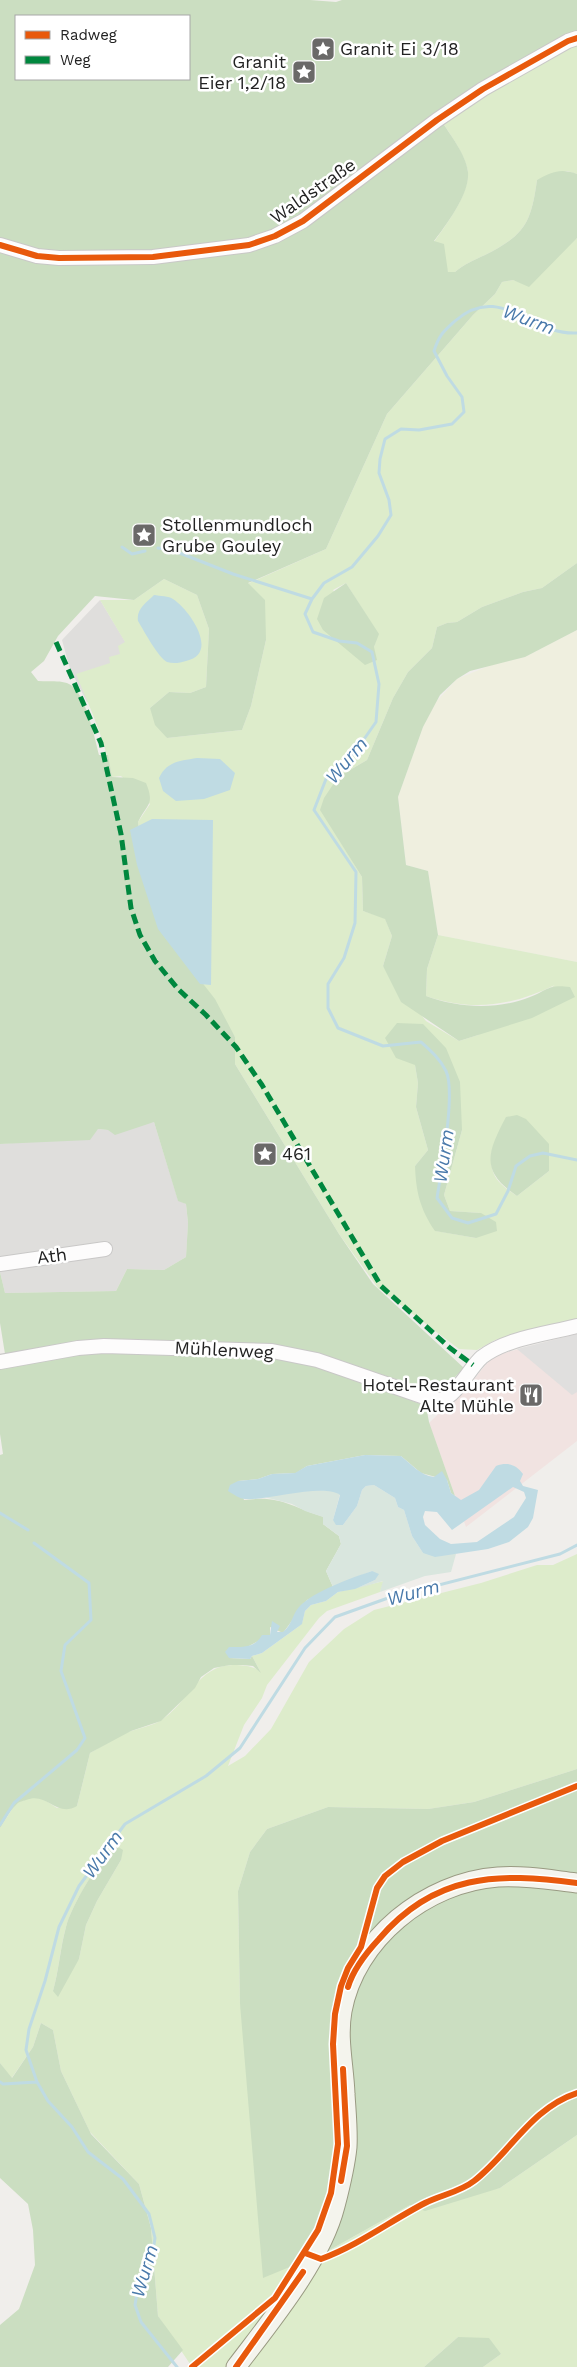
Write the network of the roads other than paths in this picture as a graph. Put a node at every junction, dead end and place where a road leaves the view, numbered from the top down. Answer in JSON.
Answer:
{"nodes":[{"id":1,"x":577,"y":38,"type":"edge"},
{"id":2,"x":0,"y":245,"type":"edge"},
{"id":3,"x":105,"y":1249,"type":"dead end"},
{"id":4,"x":0,"y":1264,"type":"edge"},
{"id":5,"x":577,"y":1326,"type":"edge"},
{"id":6,"x":0,"y":1362,"type":"edge"},
{"id":7,"x":577,"y":1883,"type":"edge"},
{"id":8,"x":236,"y":2367,"type":"edge"}],
"edges":[{"from":1,"to":2,"type":"street","name":"Waldstraße"},
{"from":3,"to":4,"type":"street","name":"Ath"},
{"from":5,"to":6,"type":"street","name":"Mühlenweg"},
{"from":7,"to":8,"type":"street"}]}
